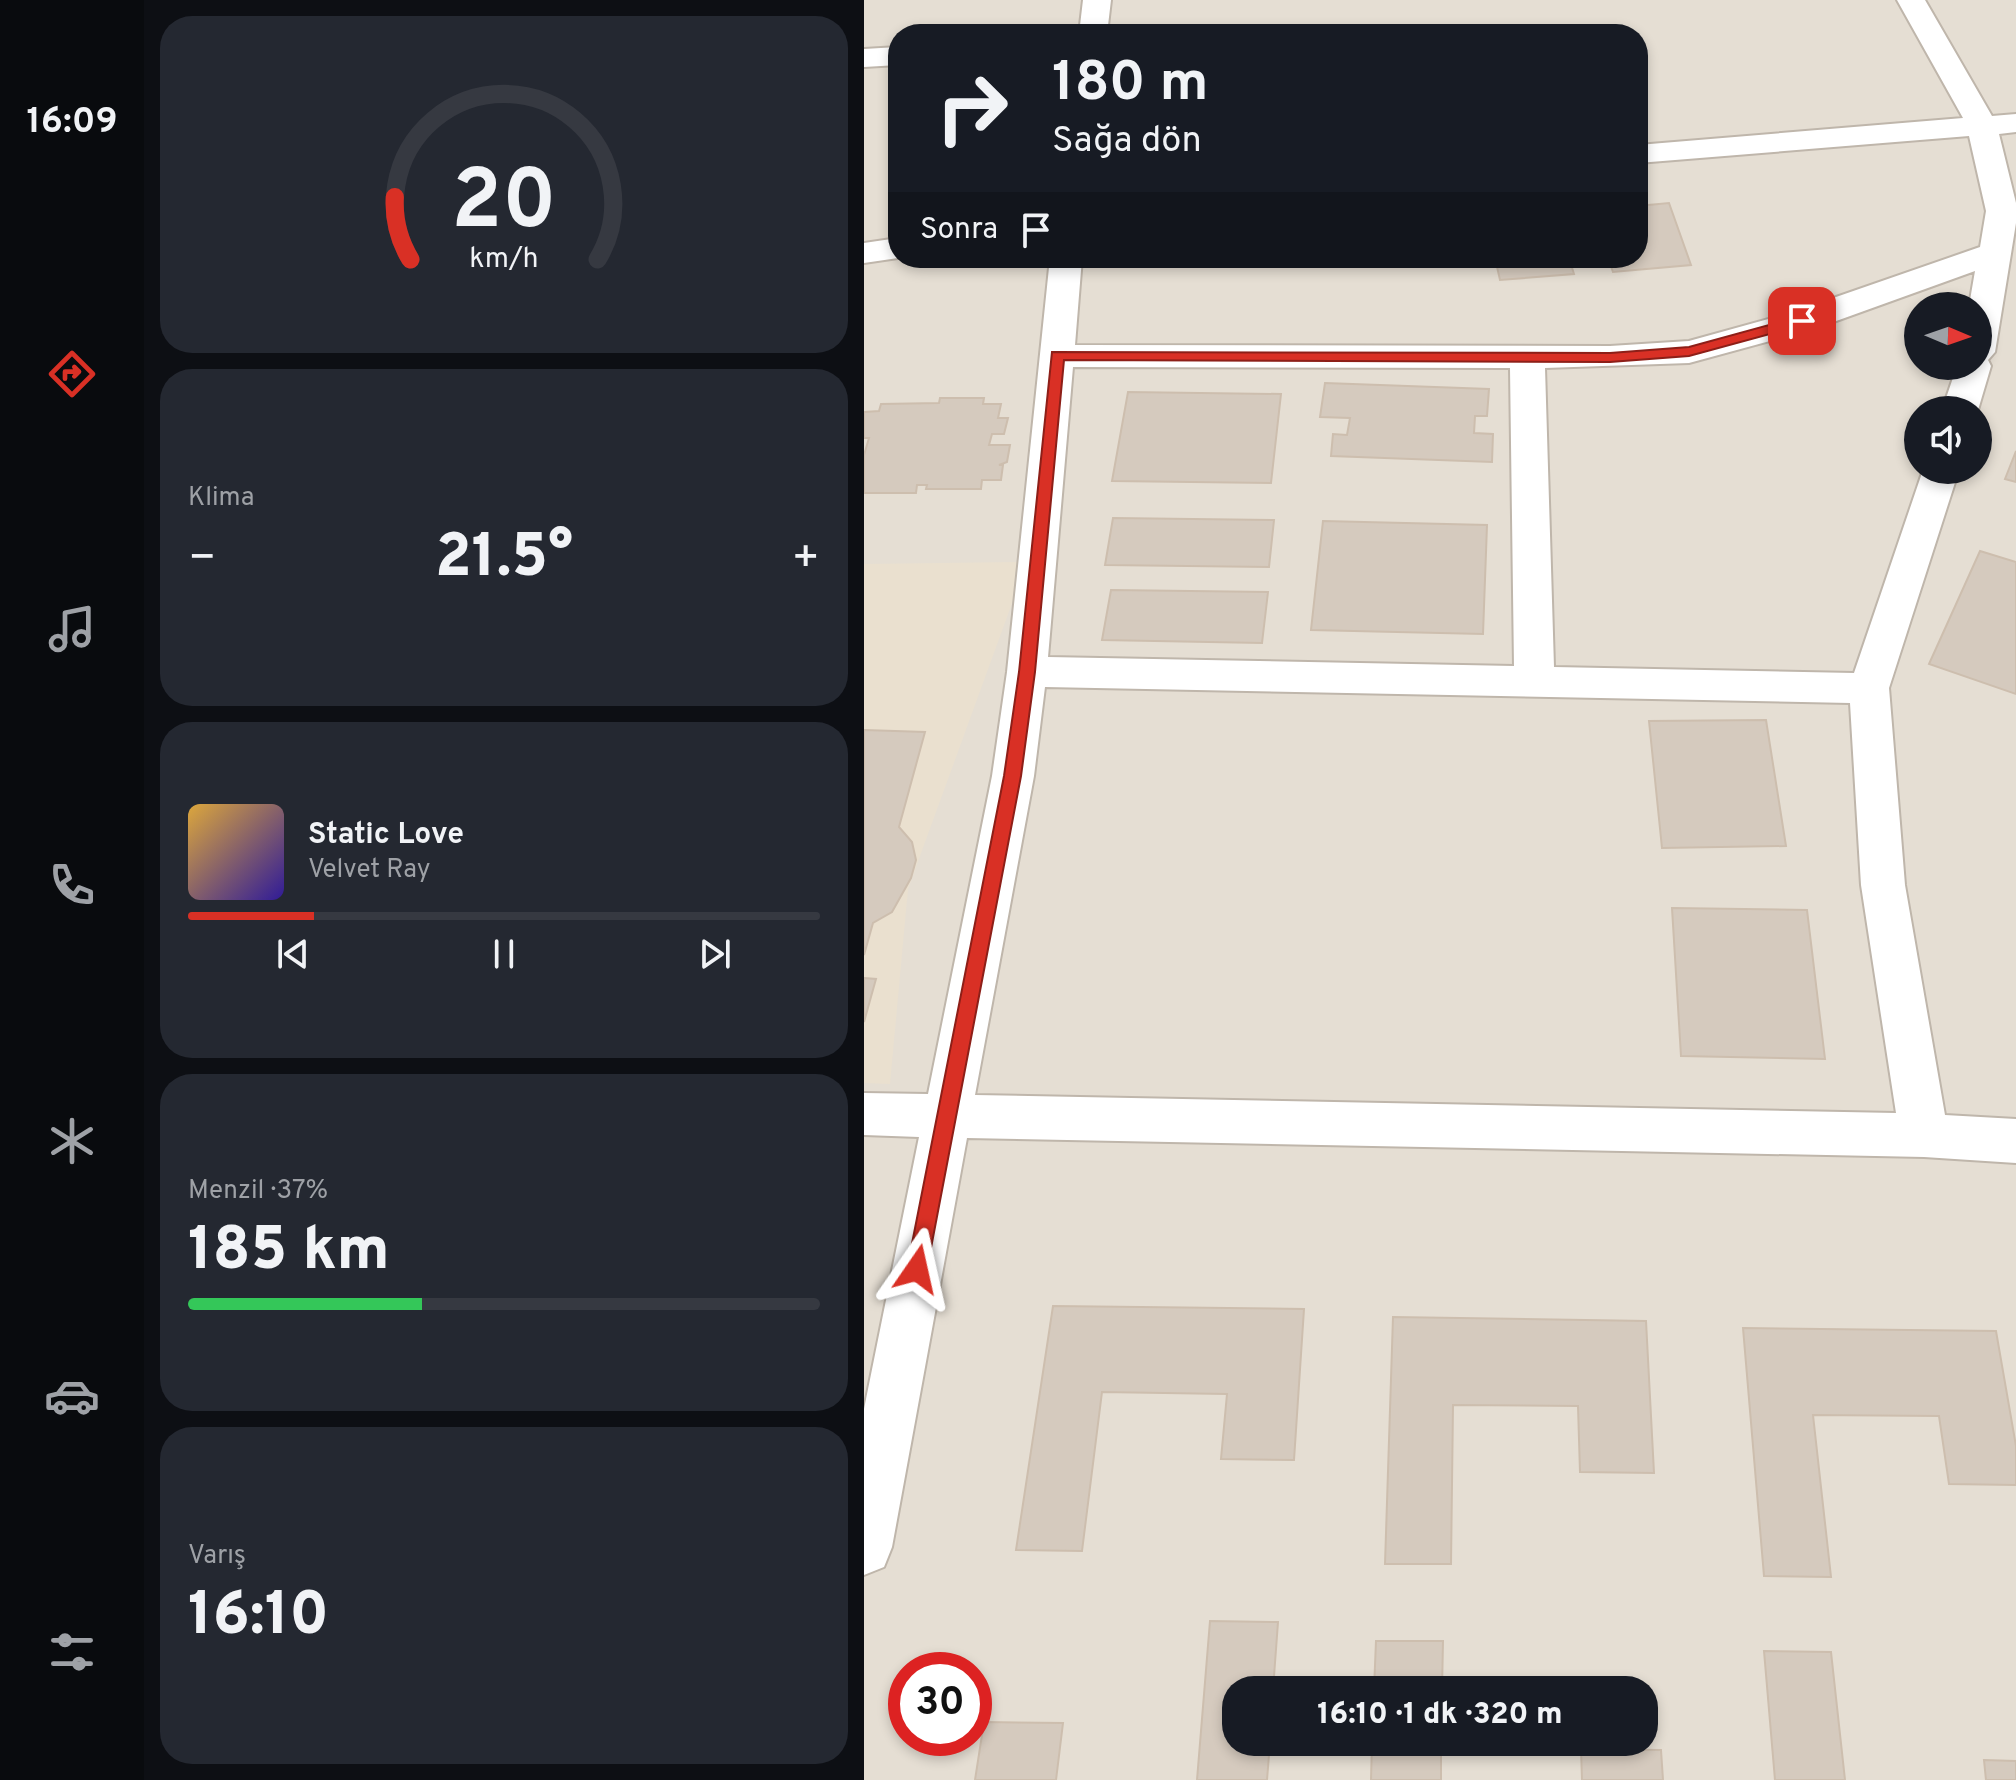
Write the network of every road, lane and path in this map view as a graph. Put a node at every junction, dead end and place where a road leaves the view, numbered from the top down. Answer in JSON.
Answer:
{"nodes":[{"id":1,"x":1097,"y":0,"type":"edge"},
{"id":2,"x":1911,"y":0,"type":"edge"},
{"id":3,"x":1094,"y":24,"type":"edge"},
{"id":4,"x":888,"y":57,"type":"edge"},
{"id":5,"x":864,"y":58,"type":"edge"},
{"id":6,"x":2016,"y":123,"type":"edge"},
{"id":7,"x":1981,"y":124,"type":"junction"},
{"id":8,"x":1648,"y":153,"type":"edge"},
{"id":9,"x":888,"y":249,"type":"edge"},
{"id":10,"x":864,"y":253,"type":"edge"},
{"id":11,"x":1995,"y":253,"type":"junction"},
{"id":12,"x":1065,"y":268,"type":"edge"},
{"id":13,"x":1988,"y":292,"type":"edge"},
{"id":14,"x":1057,"y":356,"type":"junction"},
{"id":15,"x":1527,"y":357,"type":"junction"},
{"id":16,"x":1936,"y":484,"type":"edge"},
{"id":17,"x":1027,"y":672,"type":"junction"},
{"id":18,"x":1534,"y":682,"type":"junction"},
{"id":19,"x":1869,"y":688,"type":"junction"},
{"id":20,"x":864,"y":1114,"type":"edge"},
{"id":21,"x":947,"y":1115,"type":"junction"},
{"id":22,"x":1924,"y":1135,"type":"junction"},
{"id":23,"x":2016,"y":1141,"type":"edge"},
{"id":24,"x":864,"y":1547,"type":"edge"}],
"edges":[{"from":1,"to":3,"type":"street"},
{"from":2,"to":7,"type":"street"},
{"from":4,"to":5,"type":"street"},
{"from":6,"to":7,"type":"street"},
{"from":7,"to":8,"type":"street"},
{"from":7,"to":11,"type":"street"},
{"from":9,"to":10,"type":"street"},
{"from":11,"to":13,"type":"street"},
{"from":11,"to":15,"type":"street"},
{"from":12,"to":14,"type":"street"},
{"from":14,"to":15,"type":"street"},
{"from":14,"to":17,"type":"street"},
{"from":15,"to":18,"type":"street"},
{"from":16,"to":19,"type":"street"},
{"from":17,"to":18,"type":"street"},
{"from":17,"to":21,"type":"street"},
{"from":18,"to":19,"type":"street"},
{"from":19,"to":22,"type":"street"},
{"from":20,"to":21,"type":"street"},
{"from":21,"to":22,"type":"street"},
{"from":21,"to":24,"type":"street"},
{"from":22,"to":23,"type":"street"}]}
